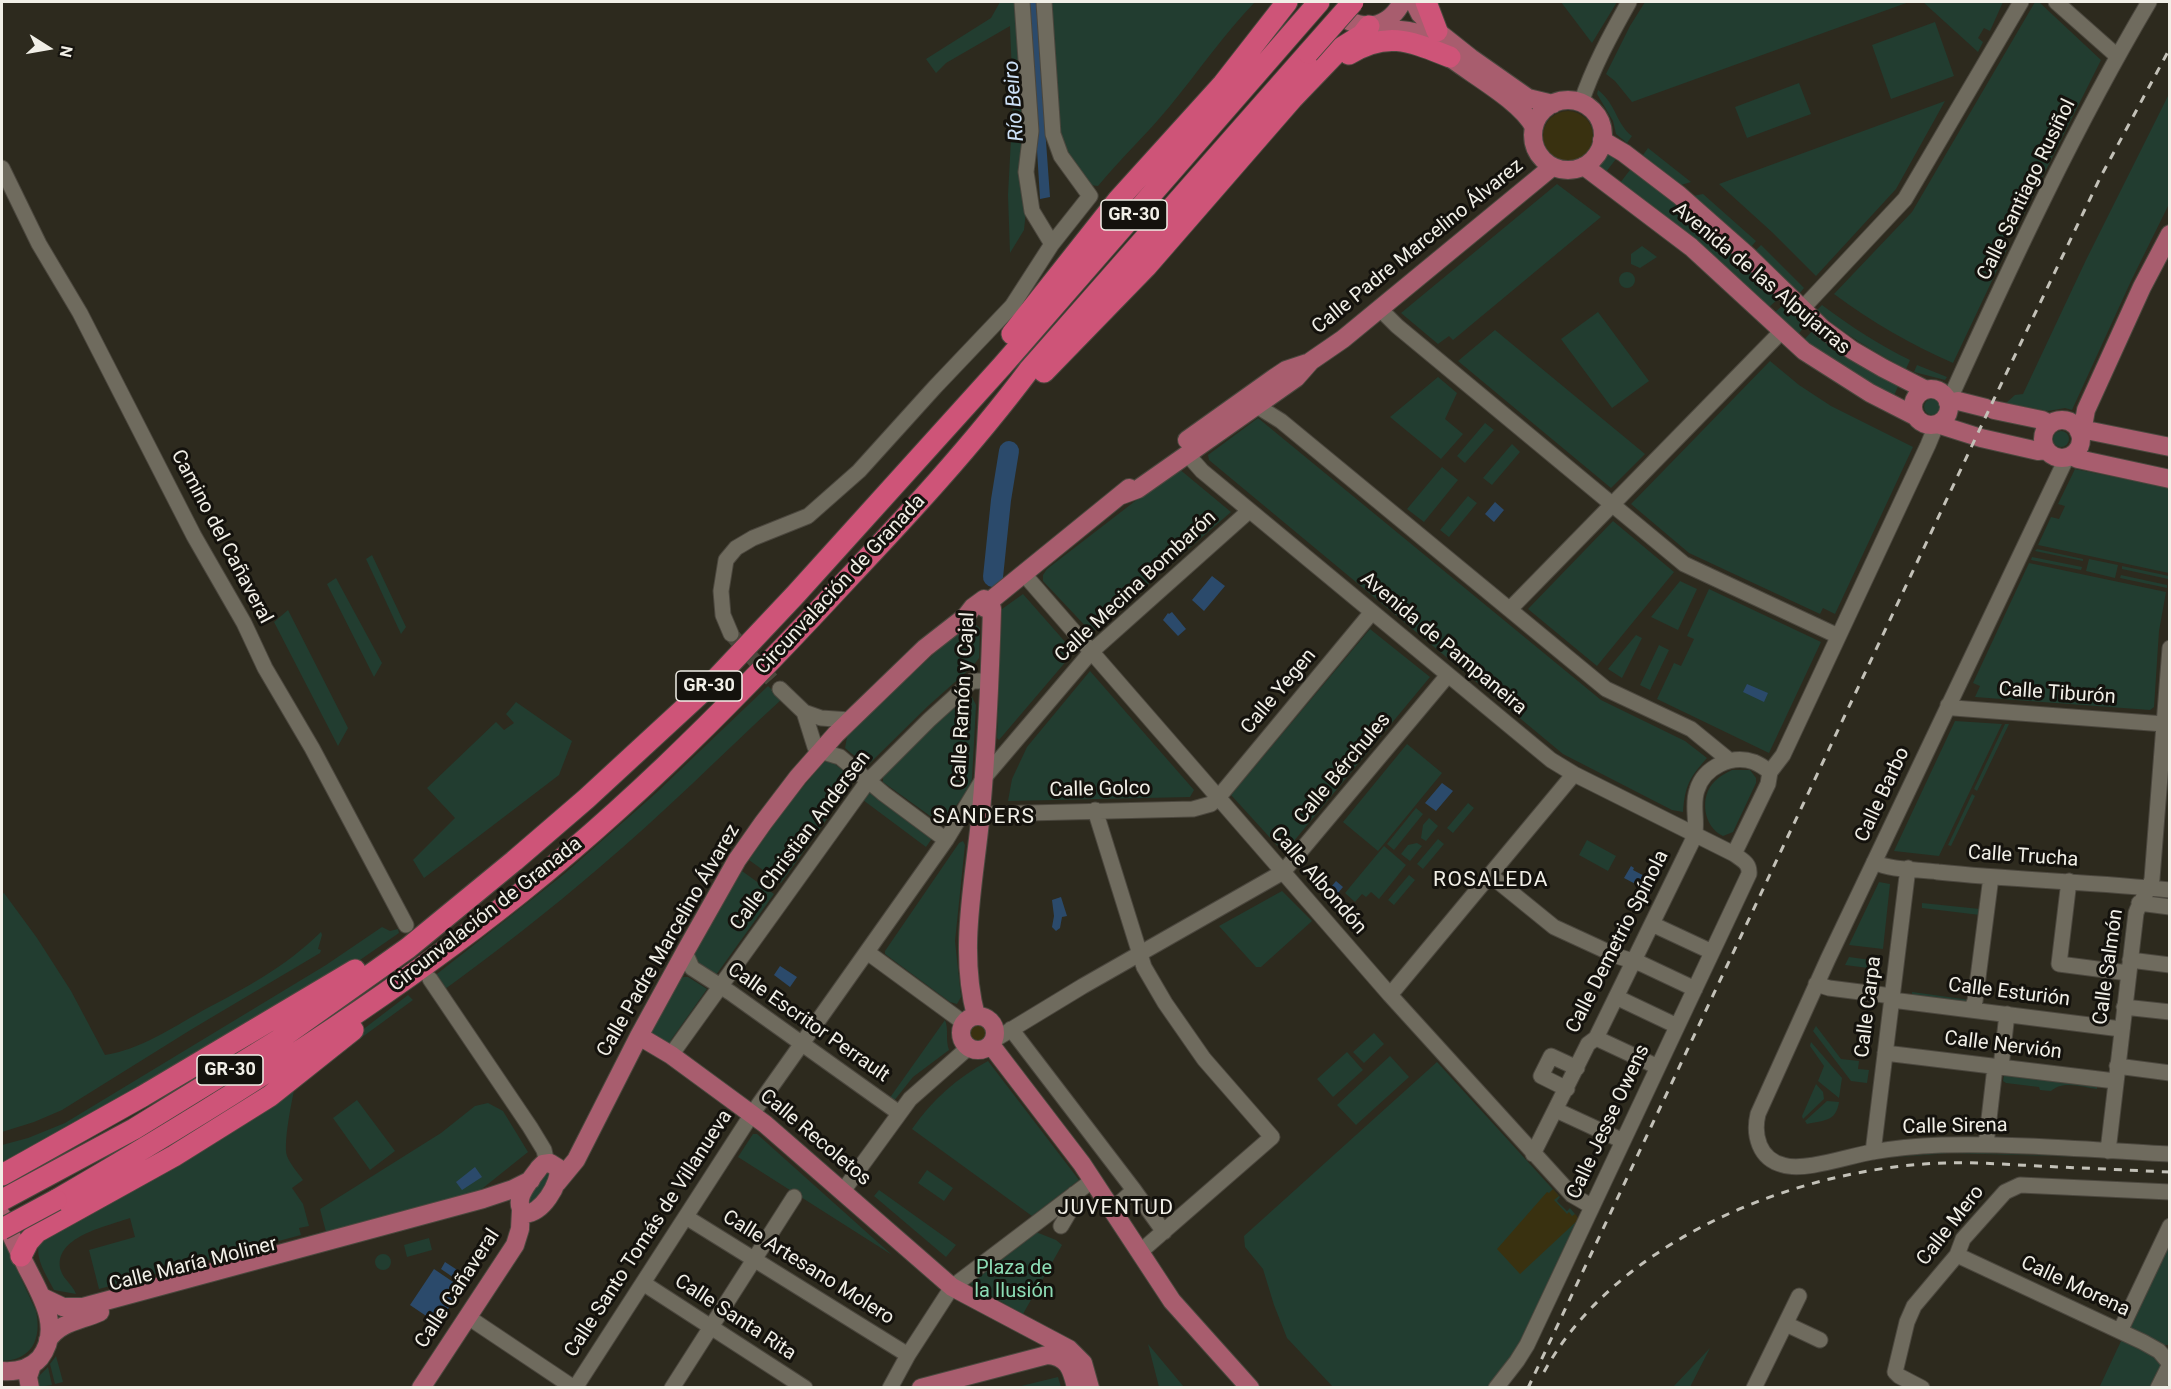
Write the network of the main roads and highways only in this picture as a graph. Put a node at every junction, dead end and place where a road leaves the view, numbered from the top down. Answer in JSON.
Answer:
{"nodes":[{"id":1,"x":1287,"y":2,"type":"edge"},
{"id":2,"x":1319,"y":2,"type":"edge"},
{"id":3,"x":1402,"y":2,"type":"edge"},
{"id":4,"x":1414,"y":2,"type":"edge"},
{"id":5,"x":1426,"y":2,"type":"edge"},
{"id":6,"x":1362,"y":18,"type":"edge"},
{"id":7,"x":1437,"y":31,"type":"junction"},
{"id":8,"x":1450,"y":57,"type":"junction"},
{"id":9,"x":1304,"y":86,"type":"junction"},
{"id":10,"x":1553,"y":104,"type":"junction"},
{"id":11,"x":1534,"y":127,"type":"junction"},
{"id":12,"x":1602,"y":140,"type":"junction"},
{"id":13,"x":1584,"y":166,"type":"junction"},
{"id":14,"x":1552,"y":167,"type":"junction"},
{"id":15,"x":2169,"y":234,"type":"edge"},
{"id":16,"x":1311,"y":362,"type":"junction"},
{"id":17,"x":1926,"y":390,"type":"junction"},
{"id":18,"x":978,"y":392,"type":"junction"},
{"id":19,"x":1009,"y":396,"type":"junction"},
{"id":20,"x":1264,"y":401,"type":"junction"},
{"id":21,"x":1948,"y":401,"type":"junction"},
{"id":22,"x":1915,"y":416,"type":"junction"},
{"id":23,"x":1214,"y":419,"type":"junction"},
{"id":24,"x":2050,"y":424,"type":"junction"},
{"id":25,"x":2078,"y":424,"type":"junction"},
{"id":26,"x":1935,"y":425,"type":"junction"},
{"id":27,"x":2169,"y":447,"type":"edge"},
{"id":28,"x":1187,"y":453,"type":"junction"},
{"id":29,"x":2059,"y":458,"type":"junction"},
{"id":30,"x":2169,"y":479,"type":"edge"},
{"id":31,"x":1122,"y":495,"type":"junction"},
{"id":32,"x":990,"y":601,"type":"junction"},
{"id":33,"x":970,"y":615,"type":"junction"},
{"id":34,"x":992,"y":626,"type":"junction"},
{"id":35,"x":408,"y":948,"type":"junction"},
{"id":36,"x":389,"y":990,"type":"junction"},
{"id":37,"x":970,"y":1020,"type":"junction"},
{"id":38,"x":998,"y":1035,"type":"junction"},
{"id":39,"x":639,"y":1036,"type":"junction"},
{"id":40,"x":580,"y":1149,"type":"junction"},
{"id":41,"x":550,"y":1163,"type":"junction"},
{"id":42,"x":2,"y":1175,"type":"edge"},
{"id":43,"x":531,"y":1180,"type":"junction"},
{"id":44,"x":557,"y":1183,"type":"junction"},
{"id":45,"x":483,"y":1199,"type":"junction"},
{"id":46,"x":2,"y":1200,"type":"edge"},
{"id":47,"x":520,"y":1209,"type":"junction"},
{"id":48,"x":2,"y":1216,"type":"edge"},
{"id":49,"x":2,"y":1229,"type":"edge"},
{"id":50,"x":351,"y":1236,"type":"junction"},
{"id":51,"x":21,"y":1256,"type":"junction"},
{"id":52,"x":42,"y":1297,"type":"junction"},
{"id":53,"x":1033,"y":1330,"type":"junction"},
{"id":54,"x":48,"y":1340,"type":"junction"},
{"id":55,"x":1062,"y":1352,"type":"junction"},
{"id":56,"x":1029,"y":1360,"type":"junction"},
{"id":57,"x":32,"y":1365,"type":"junction"},
{"id":58,"x":8,"y":1376,"type":"edge"},
{"id":59,"x":30,"y":1388,"type":"edge"},
{"id":60,"x":421,"y":1388,"type":"edge"},
{"id":61,"x":921,"y":1388,"type":"edge"},
{"id":62,"x":1076,"y":1388,"type":"edge"},
{"id":63,"x":1089,"y":1388,"type":"edge"},
{"id":64,"x":1250,"y":1388,"type":"edge"}],
"edges":[{"from":1,"to":18,"type":"highway"},
{"from":2,"to":18,"type":"highway","name":"Circunvalación de Granada","number":"GR-30"},
{"from":3,"to":6,"type":"main road"},
{"from":4,"to":7,"type":"main road"},
{"from":5,"to":7,"type":"highway"},
{"from":6,"to":8,"type":"main road"},
{"from":6,"to":9,"type":"highway"},
{"from":6,"to":19,"type":"highway","name":"Circunvalación de Granada","number":"GR-30","bridge":true},
{"from":7,"to":10,"type":"main road"},
{"from":8,"to":9,"type":"highway"},
{"from":8,"to":11,"type":"main road"},
{"from":9,"to":19,"type":"highway"},
{"from":10,"to":11,"type":"main road"},
{"from":10,"to":12,"type":"main road"},
{"from":11,"to":14,"type":"main road"},
{"from":12,"to":13,"type":"main road"},
{"from":12,"to":17,"type":"main road","name":"Avenida de las Alpujarras"},
{"from":13,"to":14,"type":"main road"},
{"from":13,"to":22,"type":"main road","name":"Avenida de las Alpujarras"},
{"from":14,"to":16,"type":"main road","name":"Calle Padre Marcelino Álvarez"},
{"from":15,"to":25,"type":"main road"},
{"from":16,"to":20,"type":"main road","name":"Calle Padre Marcelino Álvarez"},
{"from":16,"to":23,"type":"main road","name":"Calle Padre Marcelino Álvarez"},
{"from":17,"to":21,"type":"main road"},
{"from":17,"to":22,"type":"main road"},
{"from":18,"to":35,"type":"highway","name":"Circunvalación de Granada","number":"GR-30"},
{"from":19,"to":36,"type":"highway","name":"Circunvalación de Granada","number":"GR-30"},
{"from":20,"to":23,"type":"main road"},
{"from":20,"to":28,"type":"main road","name":"Calle Padre Marcelino Álvarez"},
{"from":21,"to":24,"type":"main road"},
{"from":21,"to":26,"type":"main road"},
{"from":22,"to":26,"type":"main road"},
{"from":23,"to":28,"type":"main road"},
{"from":23,"to":31,"type":"main road","name":"Calle Padre Marcelino Álvarez"},
{"from":24,"to":25,"type":"main road"},
{"from":24,"to":29,"type":"main road"},
{"from":25,"to":27,"type":"main road"},
{"from":25,"to":29,"type":"main road"},
{"from":26,"to":29,"type":"main road"},
{"from":28,"to":31,"type":"main road","name":"Calle Padre Marcelino Álvarez"},
{"from":29,"to":30,"type":"main road"},
{"from":31,"to":32,"type":"main road","name":"Calle Padre Marcelino Álvarez"},
{"from":32,"to":33,"type":"main road","name":"Calle Padre Marcelino Álvarez"},
{"from":32,"to":34,"type":"main road","name":"Calle Ramón y Cajal"},
{"from":33,"to":34,"type":"main road"},
{"from":33,"to":39,"type":"main road","name":"Calle Padre Marcelino Álvarez"},
{"from":34,"to":37,"type":"main road","name":"Calle Ramón y Cajal"},
{"from":35,"to":42,"type":"highway"},
{"from":35,"to":46,"type":"highway","name":"Circunvalación de Granada","number":"GR-30"},
{"from":36,"to":49,"type":"highway","name":"Circunvalación de Granada","number":"GR-30","bridge":true},
{"from":36,"to":51,"type":"highway"},
{"from":37,"to":38,"type":"main road"},
{"from":37,"to":38,"type":"main road"},
{"from":38,"to":64,"type":"main road"},
{"from":39,"to":40,"type":"main road","name":"Calle Padre Marcelino Álvarez"},
{"from":39,"to":53,"type":"main road","name":"Calle Recoletos"},
{"from":40,"to":41,"type":"main road"},
{"from":40,"to":44,"type":"main road","name":"Calle Padre Marcelino Álvarez"},
{"from":41,"to":43,"type":"main road"},
{"from":41,"to":44,"type":"main road"},
{"from":43,"to":45,"type":"main road","name":"Calle María Moliner"},
{"from":43,"to":47,"type":"main road","name":"Calle Cañaveral"},
{"from":44,"to":47,"type":"main road","name":"Calle Padre Marcelino Álvarez"},
{"from":45,"to":47,"type":"main road","name":"Calle María Moliner"},
{"from":45,"to":50,"type":"main road","name":"Calle María Moliner"},
{"from":47,"to":60,"type":"main road","name":"Calle Cañaveral"},
{"from":48,"to":51,"type":"main road"},
{"from":50,"to":52,"type":"main road","name":"Calle María Moliner"},
{"from":50,"to":54,"type":"main road","name":"Calle María Moliner"},
{"from":51,"to":52,"type":"main road"},
{"from":52,"to":54,"type":"main road"},
{"from":53,"to":55,"type":"main road"},
{"from":53,"to":56,"type":"main road"},
{"from":54,"to":57,"type":"main road"},
{"from":55,"to":56,"type":"main road"},
{"from":55,"to":62,"type":"main road"},
{"from":55,"to":63,"type":"main road"},
{"from":56,"to":61,"type":"main road"},
{"from":57,"to":58,"type":"main road"},
{"from":57,"to":59,"type":"main road"}]}
